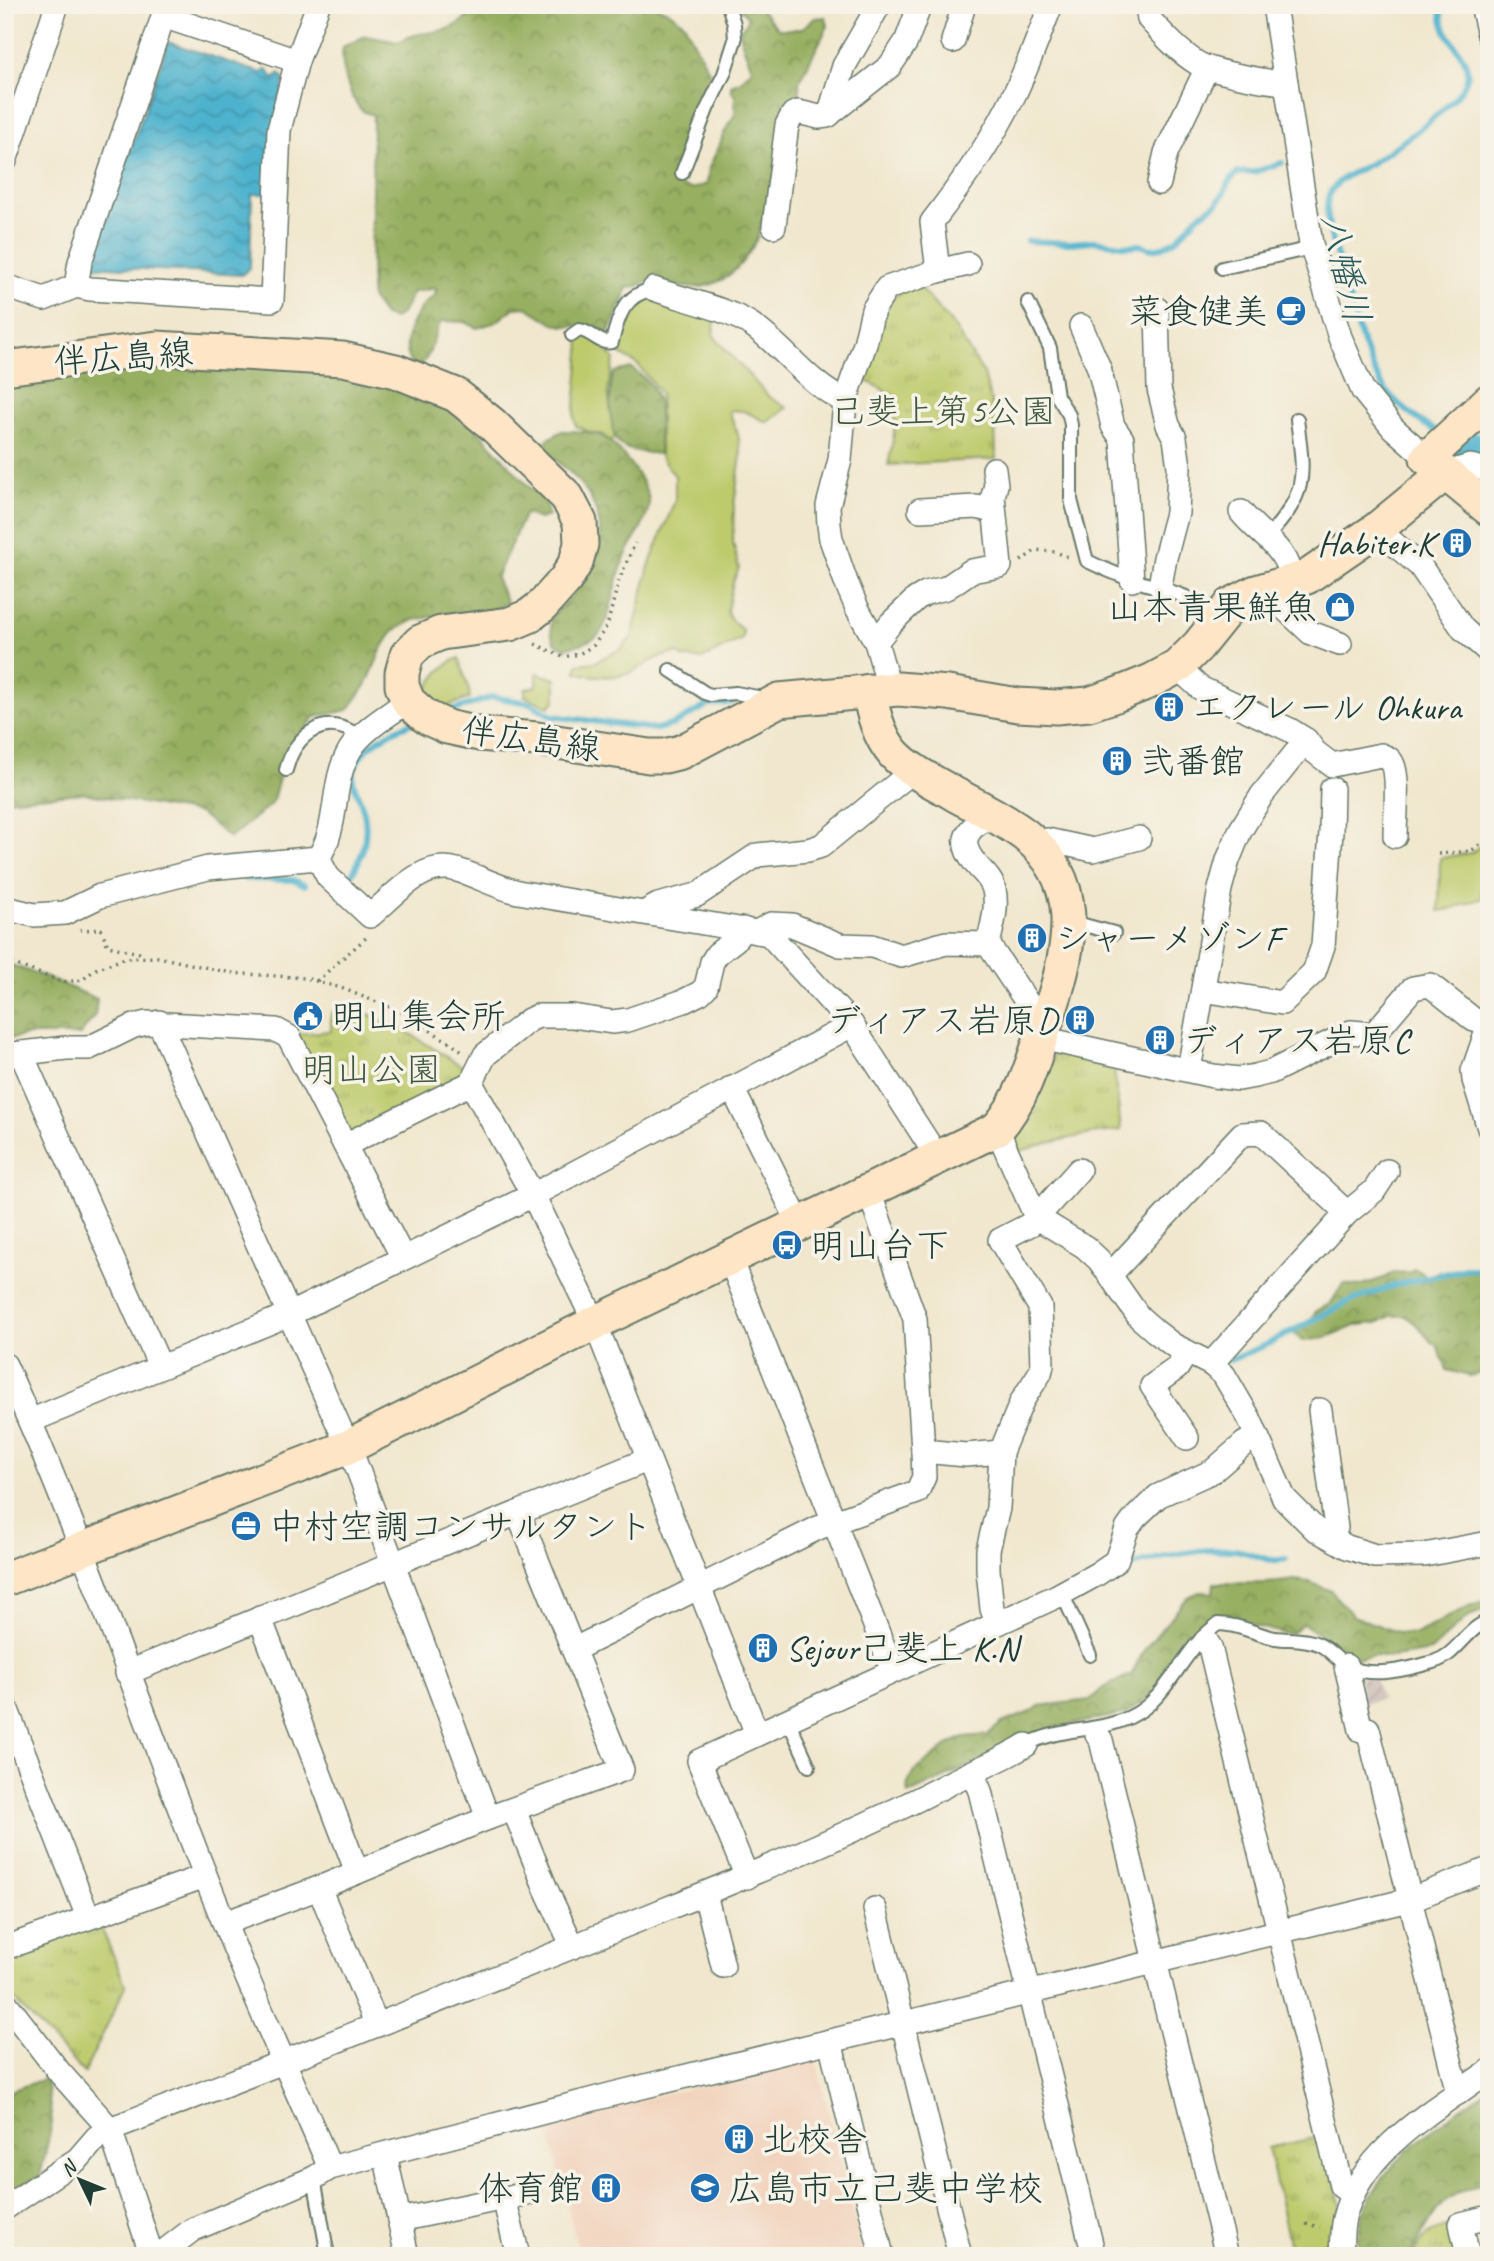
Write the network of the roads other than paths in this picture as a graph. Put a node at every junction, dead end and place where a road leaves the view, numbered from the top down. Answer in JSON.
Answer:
{"nodes":[{"id":1,"x":57,"y":5,"type":"edge"},
{"id":2,"x":318,"y":5,"type":"edge"},
{"id":3,"x":728,"y":5,"type":"edge"},
{"id":4,"x":879,"y":5,"type":"edge"},
{"id":5,"x":919,"y":5,"type":"edge"},
{"id":6,"x":964,"y":5,"type":"edge"},
{"id":7,"x":1051,"y":5,"type":"edge"},
{"id":8,"x":1147,"y":5,"type":"edge"},
{"id":9,"x":1274,"y":5,"type":"edge"},
{"id":10,"x":1482,"y":5,"type":"edge"},
{"id":11,"x":165,"y":11,"type":"edge"},
{"id":12,"x":1489,"y":35,"type":"edge"},
{"id":13,"x":953,"y":41,"type":"dead end"},
{"id":14,"x":297,"y":61,"type":"junction"},
{"id":15,"x":1207,"y":68,"type":"junction"},
{"id":16,"x":1286,"y":83,"type":"junction"},
{"id":17,"x":830,"y":115,"type":"junction"},
{"id":18,"x":5,"y":161,"type":"edge"},
{"id":19,"x":682,"y":173,"type":"dead end"},
{"id":20,"x":1160,"y":184,"type":"dead end"},
{"id":21,"x":775,"y":226,"type":"dead end"},
{"id":22,"x":1312,"y":248,"type":"junction"},
{"id":23,"x":968,"y":264,"type":"dead end"},
{"id":24,"x":1222,"y":268,"type":"dead end"},
{"id":25,"x":938,"y":271,"type":"junction"},
{"id":26,"x":5,"y":286,"type":"edge"},
{"id":27,"x":76,"y":286,"type":"junction"},
{"id":28,"x":654,"y":289,"type":"joint"},
{"id":29,"x":1028,"y":302,"type":"dead end"},
{"id":30,"x":1157,"y":309,"type":"dead end"},
{"id":31,"x":1081,"y":326,"type":"dead end"},
{"id":32,"x":572,"y":335,"type":"dead end"},
{"id":33,"x":5,"y":368,"type":"edge"},
{"id":34,"x":845,"y":401,"type":"junction"},
{"id":35,"x":1489,"y":401,"type":"edge"},
{"id":36,"x":1297,"y":419,"type":"dead end"},
{"id":37,"x":1442,"y":452,"type":"junction"},
{"id":38,"x":994,"y":469,"type":"dead end"},
{"id":39,"x":1489,"y":470,"type":"edge"},
{"id":40,"x":1489,"y":509,"type":"edge"},
{"id":41,"x":919,"y":510,"type":"dead end"},
{"id":42,"x":994,"y":511,"type":"junction"},
{"id":43,"x":1241,"y":512,"type":"dead end"},
{"id":44,"x":1377,"y":529,"type":"junction"},
{"id":45,"x":1267,"y":537,"type":"junction"},
{"id":46,"x":1132,"y":580,"type":"junction"},
{"id":47,"x":1160,"y":586,"type":"junction"},
{"id":48,"x":1278,"y":586,"type":"junction"},
{"id":49,"x":1219,"y":618,"type":"junction"},
{"id":50,"x":877,"y":642,"type":"junction"},
{"id":51,"x":1340,"y":644,"type":"dead end"},
{"id":52,"x":1489,"y":652,"type":"edge"},
{"id":53,"x":1177,"y":667,"type":"junction"},
{"id":54,"x":670,"y":670,"type":"dead end"},
{"id":55,"x":877,"y":690,"type":"junction"},
{"id":56,"x":408,"y":701,"type":"junction"},
{"id":57,"x":779,"y":701,"type":"junction"},
{"id":58,"x":360,"y":737,"type":"junction"},
{"id":59,"x":1306,"y":740,"type":"junction"},
{"id":60,"x":286,"y":770,"type":"dead end"},
{"id":61,"x":914,"y":770,"type":"junction"},
{"id":62,"x":1332,"y":789,"type":"dead end"},
{"id":63,"x":995,"y":816,"type":"junction"},
{"id":64,"x":1395,"y":836,"type":"dead end"},
{"id":65,"x":1139,"y":838,"type":"dead end"},
{"id":66,"x":1038,"y":846,"type":"junction"},
{"id":67,"x":318,"y":858,"type":"junction"},
{"id":68,"x":5,"y":908,"type":"edge"},
{"id":69,"x":644,"y":912,"type":"junction"},
{"id":70,"x":1069,"y":921,"type":"junction"},
{"id":71,"x":750,"y":931,"type":"junction"},
{"id":72,"x":1114,"y":933,"type":"dead end"},
{"id":73,"x":988,"y":944,"type":"junction"},
{"id":74,"x":1203,"y":990,"type":"junction"},
{"id":75,"x":159,"y":1022,"type":"junction"},
{"id":76,"x":852,"y":1025,"type":"junction"},
{"id":77,"x":1489,"y":1025,"type":"edge"},
{"id":78,"x":1043,"y":1029,"type":"junction"},
{"id":79,"x":13,"y":1054,"type":"edge"},
{"id":80,"x":1189,"y":1070,"type":"junction"},
{"id":81,"x":475,"y":1074,"type":"junction"},
{"id":82,"x":732,"y":1088,"type":"junction"},
{"id":83,"x":1489,"y":1128,"type":"edge"},
{"id":84,"x":997,"y":1129,"type":"junction"},
{"id":85,"x":345,"y":1145,"type":"junction"},
{"id":86,"x":937,"y":1158,"type":"junction"},
{"id":87,"x":1079,"y":1170,"type":"dead end"},
{"id":88,"x":1387,"y":1171,"type":"dead end"},
{"id":89,"x":869,"y":1192,"type":"junction"},
{"id":90,"x":533,"y":1195,"type":"junction"},
{"id":91,"x":1348,"y":1213,"type":"junction"},
{"id":92,"x":1036,"y":1217,"type":"junction"},
{"id":93,"x":800,"y":1224,"type":"junction"},
{"id":94,"x":403,"y":1258,"type":"junction"},
{"id":95,"x":730,"y":1259,"type":"junction"},
{"id":96,"x":1110,"y":1275,"type":"junction"},
{"id":97,"x":290,"y":1314,"type":"junction"},
{"id":98,"x":595,"y":1323,"type":"junction"},
{"id":99,"x":1187,"y":1352,"type":"junction"},
{"id":100,"x":1212,"y":1364,"type":"junction"},
{"id":101,"x":5,"y":1365,"type":"edge"},
{"id":102,"x":159,"y":1367,"type":"junction"},
{"id":103,"x":1328,"y":1418,"type":"dead end"},
{"id":104,"x":30,"y":1421,"type":"junction"},
{"id":105,"x":1256,"y":1437,"type":"junction"},
{"id":106,"x":1187,"y":1438,"type":"dead end"},
{"id":107,"x":348,"y":1447,"type":"junction"},
{"id":108,"x":923,"y":1451,"type":"junction"},
{"id":109,"x":1001,"y":1452,"type":"junction"},
{"id":110,"x":647,"y":1460,"type":"junction"},
{"id":111,"x":519,"y":1513,"type":"junction"},
{"id":112,"x":835,"y":1521,"type":"junction"},
{"id":113,"x":1330,"y":1537,"type":"junction"},
{"id":114,"x":1489,"y":1543,"type":"edge"},
{"id":115,"x":81,"y":1550,"type":"junction"},
{"id":116,"x":393,"y":1563,"type":"junction"},
{"id":117,"x":5,"y":1579,"type":"edge"},
{"id":118,"x":699,"y":1586,"type":"junction"},
{"id":119,"x":1062,"y":1593,"type":"junction"},
{"id":120,"x":260,"y":1618,"type":"junction"},
{"id":121,"x":1489,"y":1621,"type":"edge"},
{"id":122,"x":997,"y":1623,"type":"junction"},
{"id":123,"x":1206,"y":1641,"type":"dead end"},
{"id":124,"x":575,"y":1649,"type":"junction"},
{"id":125,"x":1090,"y":1655,"type":"dead end"},
{"id":126,"x":1346,"y":1666,"type":"junction"},
{"id":127,"x":893,"y":1671,"type":"junction"},
{"id":128,"x":127,"y":1672,"type":"junction"},
{"id":129,"x":5,"y":1705,"type":"edge"},
{"id":130,"x":788,"y":1720,"type":"junction"},
{"id":131,"x":757,"y":1734,"type":"junction"},
{"id":132,"x":1097,"y":1735,"type":"dead end"},
{"id":133,"x":1026,"y":1745,"type":"joint"},
{"id":134,"x":808,"y":1766,"type":"dead end"},
{"id":135,"x":972,"y":1772,"type":"junction"},
{"id":136,"x":514,"y":1810,"type":"junction"},
{"id":137,"x":488,"y":1818,"type":"junction"},
{"id":138,"x":1489,"y":1869,"type":"edge"},
{"id":139,"x":357,"y":1872,"type":"junction"},
{"id":140,"x":205,"y":1875,"type":"junction"},
{"id":141,"x":747,"y":1877,"type":"junction"},
{"id":142,"x":318,"y":1888,"type":"junction"},
{"id":143,"x":705,"y":1894,"type":"junction"},
{"id":144,"x":1409,"y":1900,"type":"junction"},
{"id":145,"x":875,"y":1909,"type":"dead end"},
{"id":146,"x":88,"y":1917,"type":"junction"},
{"id":147,"x":226,"y":1923,"type":"junction"},
{"id":148,"x":1281,"y":1933,"type":"junction"},
{"id":149,"x":573,"y":1947,"type":"junction"},
{"id":150,"x":5,"y":1948,"type":"edge"},
{"id":151,"x":1155,"y":1963,"type":"junction"},
{"id":152,"x":723,"y":1966,"type":"dead end"},
{"id":153,"x":1030,"y":1993,"type":"junction"},
{"id":154,"x":5,"y":2002,"type":"edge"},
{"id":155,"x":903,"y":2023,"type":"junction"},
{"id":156,"x":377,"y":2025,"type":"junction"},
{"id":157,"x":830,"y":2041,"type":"junction"},
{"id":158,"x":285,"y":2063,"type":"junction"},
{"id":159,"x":1489,"y":2071,"type":"edge"},
{"id":160,"x":1458,"y":2093,"type":"junction"},
{"id":161,"x":110,"y":2129,"type":"junction"},
{"id":162,"x":385,"y":2154,"type":"junction"},
{"id":163,"x":322,"y":2173,"type":"junction"},
{"id":164,"x":530,"y":2193,"type":"dead end"},
{"id":165,"x":1353,"y":2195,"type":"junction"},
{"id":166,"x":504,"y":2198,"type":"junction"},
{"id":167,"x":5,"y":2208,"type":"edge"},
{"id":168,"x":1489,"y":2217,"type":"edge"},
{"id":169,"x":399,"y":2220,"type":"junction"},
{"id":170,"x":328,"y":2256,"type":"edge"},
{"id":171,"x":407,"y":2256,"type":"edge"},
{"id":172,"x":518,"y":2256,"type":"edge"},
{"id":173,"x":882,"y":2256,"type":"edge"},
{"id":174,"x":960,"y":2256,"type":"edge"},
{"id":175,"x":1094,"y":2256,"type":"edge"},
{"id":176,"x":1227,"y":2256,"type":"edge"},
{"id":177,"x":1341,"y":2256,"type":"edge"},
{"id":178,"x":1468,"y":2256,"type":"edge"}],
"edges":[{"from":1,"to":18,"type":"street"},
{"from":2,"to":14,"type":"street"},
{"from":3,"to":19,"type":"lane"},
{"from":4,"to":17,"type":"street"},
{"from":5,"to":17,"type":"street"},
{"from":6,"to":13,"type":"street"},
{"from":7,"to":25,"type":"street"},
{"from":8,"to":15,"type":"street"},
{"from":9,"to":16,"type":"street"},
{"from":10,"to":12,"type":"street"},
{"from":11,"to":14,"type":"street"},
{"from":11,"to":27,"type":"street"},
{"from":14,"to":27,"type":"street"},
{"from":15,"to":16,"type":"street"},
{"from":15,"to":20,"type":"street"},
{"from":16,"to":22,"type":"street"},
{"from":17,"to":21,"type":"street"},
{"from":22,"to":24,"type":"lane"},
{"from":22,"to":37,"type":"street"},
{"from":23,"to":25,"type":"street"},
{"from":25,"to":34,"type":"street"},
{"from":26,"to":27,"type":"street"},
{"from":28,"to":32,"type":"lane"},
{"from":28,"to":34,"type":"street"},
{"from":29,"to":46,"type":"lane"},
{"from":30,"to":47,"type":"street"},
{"from":31,"to":46,"type":"street"},
{"from":33,"to":56,"type":"main road","name":"伴広島線"},
{"from":34,"to":50,"type":"street"},
{"from":35,"to":37,"type":"main road","name":"伴広島線"},
{"from":36,"to":45,"type":"lane"},
{"from":37,"to":39,"type":"street"},
{"from":37,"to":40,"type":"main road"},
{"from":37,"to":44,"type":"main road","name":"伴広島線"},
{"from":38,"to":42,"type":"street"},
{"from":41,"to":42,"type":"street"},
{"from":42,"to":50,"type":"street"},
{"from":43,"to":45,"type":"street"},
{"from":44,"to":48,"type":"main road","name":"伴広島線"},
{"from":44,"to":52,"type":"street"},
{"from":45,"to":48,"type":"street"},
{"from":46,"to":47,"type":"lane"},
{"from":47,"to":49,"type":"lane"},
{"from":48,"to":49,"type":"main road","name":"伴広島線"},
{"from":48,"to":51,"type":"street"},
{"from":49,"to":53,"type":"main road","name":"伴広島線"},
{"from":50,"to":55,"type":"street"},
{"from":53,"to":55,"type":"main road","name":"伴広島線"},
{"from":53,"to":59,"type":"street"},
{"from":54,"to":57,"type":"lane"},
{"from":55,"to":57,"type":"main road","name":"伴広島線"},
{"from":55,"to":61,"type":"main road"},
{"from":56,"to":57,"type":"main road","name":"伴広島線"},
{"from":56,"to":58,"type":"street"},
{"from":58,"to":60,"type":"lane"},
{"from":58,"to":67,"type":"street"},
{"from":59,"to":64,"type":"street"},
{"from":59,"to":74,"type":"street"},
{"from":61,"to":63,"type":"main road"},
{"from":61,"to":69,"type":"street"},
{"from":62,"to":74,"type":"street"},
{"from":63,"to":66,"type":"main road"},
{"from":63,"to":73,"type":"street"},
{"from":65,"to":66,"type":"street"},
{"from":66,"to":70,"type":"main road"},
{"from":67,"to":68,"type":"street"},
{"from":67,"to":69,"type":"street"},
{"from":69,"to":71,"type":"street"},
{"from":70,"to":72,"type":"lane"},
{"from":70,"to":78,"type":"main road"},
{"from":71,"to":73,"type":"street"},
{"from":71,"to":76,"type":"street"},
{"from":71,"to":81,"type":"street"},
{"from":73,"to":78,"type":"street"},
{"from":74,"to":80,"type":"street"},
{"from":75,"to":79,"type":"street"},
{"from":75,"to":85,"type":"street"},
{"from":75,"to":97,"type":"street"},
{"from":76,"to":82,"type":"street"},
{"from":76,"to":86,"type":"street"},
{"from":77,"to":80,"type":"street"},
{"from":77,"to":83,"type":"street"},
{"from":78,"to":80,"type":"street"},
{"from":78,"to":84,"type":"main road"},
{"from":79,"to":102,"type":"street"},
{"from":81,"to":85,"type":"street"},
{"from":81,"to":90,"type":"street"},
{"from":82,"to":90,"type":"street"},
{"from":82,"to":93,"type":"street"},
{"from":84,"to":86,"type":"main road"},
{"from":84,"to":92,"type":"street"},
{"from":85,"to":94,"type":"street"},
{"from":86,"to":89,"type":"main road"},
{"from":87,"to":92,"type":"street"},
{"from":88,"to":91,"type":"street"},
{"from":89,"to":93,"type":"main road"},
{"from":89,"to":108,"type":"street"},
{"from":90,"to":94,"type":"street"},
{"from":90,"to":98,"type":"street"},
{"from":91,"to":96,"type":"street"},
{"from":91,"to":100,"type":"street"},
{"from":92,"to":96,"type":"street"},
{"from":92,"to":109,"type":"street"},
{"from":93,"to":95,"type":"main road"},
{"from":94,"to":97,"type":"street"},
{"from":95,"to":98,"type":"main road"},
{"from":95,"to":112,"type":"street"},
{"from":96,"to":99,"type":"street"},
{"from":97,"to":102,"type":"street"},
{"from":97,"to":107,"type":"street"},
{"from":98,"to":107,"type":"main road"},
{"from":98,"to":110,"type":"street"},
{"from":99,"to":100,"type":"street"},
{"from":99,"to":106,"type":"street"},
{"from":100,"to":105,"type":"street"},
{"from":101,"to":104,"type":"street"},
{"from":102,"to":104,"type":"street"},
{"from":103,"to":113,"type":"street"},
{"from":104,"to":115,"type":"street"},
{"from":105,"to":113,"type":"street"},
{"from":105,"to":119,"type":"street"},
{"from":107,"to":115,"type":"main road"},
{"from":107,"to":116,"type":"street"},
{"from":108,"to":109,"type":"street"},
{"from":108,"to":112,"type":"street"},
{"from":109,"to":122,"type":"street"},
{"from":110,"to":111,"type":"street"},
{"from":110,"to":118,"type":"street"},
{"from":111,"to":116,"type":"street"},
{"from":111,"to":124,"type":"street"},
{"from":112,"to":118,"type":"street"},
{"from":112,"to":127,"type":"street"},
{"from":113,"to":114,"type":"street"},
{"from":115,"to":117,"type":"main road"},
{"from":115,"to":128,"type":"street"},
{"from":116,"to":120,"type":"street"},
{"from":116,"to":137,"type":"street"},
{"from":118,"to":124,"type":"street"},
{"from":118,"to":131,"type":"street"},
{"from":119,"to":122,"type":"street"},
{"from":119,"to":125,"type":"lane"},
{"from":120,"to":128,"type":"street"},
{"from":120,"to":139,"type":"street"},
{"from":121,"to":126,"type":"lane"},
{"from":122,"to":127,"type":"street"},
{"from":123,"to":148,"type":"street"},
{"from":124,"to":136,"type":"street"},
{"from":126,"to":133,"type":"lane"},
{"from":126,"to":144,"type":"street"},
{"from":127,"to":130,"type":"street"},
{"from":128,"to":140,"type":"street"},
{"from":129,"to":146,"type":"street"},
{"from":130,"to":131,"type":"street"},
{"from":130,"to":134,"type":"lane"},
{"from":131,"to":141,"type":"street"},
{"from":132,"to":151,"type":"street"},
{"from":133,"to":135,"type":"street"},
{"from":135,"to":141,"type":"street"},
{"from":135,"to":153,"type":"street"},
{"from":136,"to":137,"type":"street"},
{"from":136,"to":149,"type":"street"},
{"from":137,"to":139,"type":"street"},
{"from":138,"to":144,"type":"street"},
{"from":139,"to":142,"type":"street"},
{"from":140,"to":146,"type":"street"},
{"from":140,"to":147,"type":"street"},
{"from":141,"to":143,"type":"street"},
{"from":142,"to":147,"type":"street"},
{"from":142,"to":156,"type":"street"},
{"from":143,"to":149,"type":"street"},
{"from":143,"to":152,"type":"street"},
{"from":144,"to":148,"type":"street"},
{"from":144,"to":160,"type":"street"},
{"from":145,"to":155,"type":"street"},
{"from":146,"to":150,"type":"street"},
{"from":147,"to":158,"type":"street"},
{"from":148,"to":151,"type":"street"},
{"from":148,"to":165,"type":"street"},
{"from":149,"to":156,"type":"street"},
{"from":151,"to":153,"type":"street"},
{"from":151,"to":176,"type":"street"},
{"from":153,"to":155,"type":"street"},
{"from":153,"to":175,"type":"street"},
{"from":154,"to":161,"type":"street"},
{"from":155,"to":157,"type":"street"},
{"from":155,"to":174,"type":"street"},
{"from":156,"to":158,"type":"street"},
{"from":157,"to":162,"type":"street"},
{"from":157,"to":173,"type":"street"},
{"from":158,"to":161,"type":"street"},
{"from":158,"to":163,"type":"street"},
{"from":159,"to":160,"type":"street"},
{"from":160,"to":165,"type":"street"},
{"from":161,"to":163,"type":"street"},
{"from":161,"to":167,"type":"street"},
{"from":162,"to":163,"type":"street"},
{"from":162,"to":169,"type":"street"},
{"from":163,"to":170,"type":"lane"},
{"from":164,"to":166,"type":"street"},
{"from":165,"to":177,"type":"street"},
{"from":166,"to":169,"type":"street"},
{"from":166,"to":172,"type":"street"},
{"from":168,"to":178,"type":"street"},
{"from":169,"to":171,"type":"street"}]}
